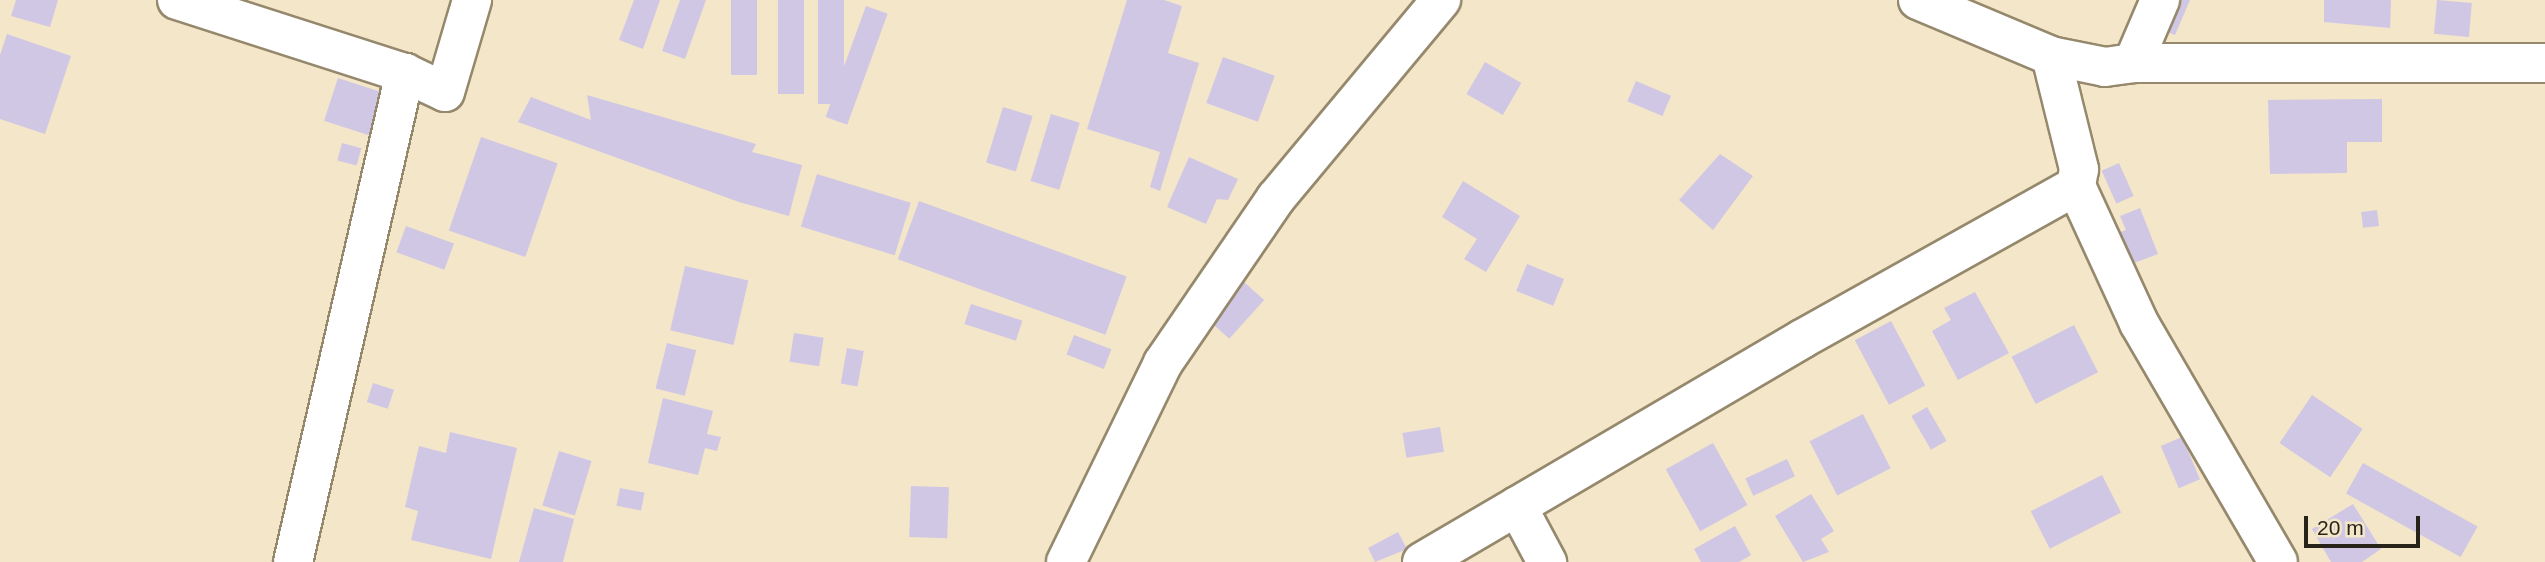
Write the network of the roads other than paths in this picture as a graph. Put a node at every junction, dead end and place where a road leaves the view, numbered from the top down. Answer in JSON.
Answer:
{"nodes":[{"id":1,"x":177,"y":0,"type":"edge"},
{"id":2,"x":472,"y":0,"type":"edge"},
{"id":3,"x":1441,"y":0,"type":"edge"},
{"id":4,"x":1918,"y":0,"type":"edge"},
{"id":5,"x":2160,"y":0,"type":"edge"},
{"id":6,"x":2051,"y":56,"type":"junction"},
{"id":7,"x":2133,"y":63,"type":"junction"},
{"id":8,"x":2545,"y":63,"type":"edge"},
{"id":9,"x":405,"y":73,"type":"junction"},
{"id":10,"x":2076,"y":186,"type":"junction"},
{"id":11,"x":1517,"y":506,"type":"junction"},
{"id":12,"x":293,"y":562,"type":"edge"},
{"id":13,"x":1066,"y":562,"type":"edge"},
{"id":14,"x":1422,"y":562,"type":"edge"},
{"id":15,"x":1547,"y":562,"type":"edge"},
{"id":16,"x":2278,"y":562,"type":"edge"}],
"edges":[{"from":1,"to":9,"type":"street"},
{"from":2,"to":9,"type":"street"},
{"from":3,"to":13,"type":"street"},
{"from":4,"to":6,"type":"street"},
{"from":5,"to":7,"type":"street"},
{"from":6,"to":7,"type":"street"},
{"from":6,"to":10,"type":"street"},
{"from":7,"to":8,"type":"street"},
{"from":9,"to":12,"type":"street"},
{"from":10,"to":11,"type":"street"},
{"from":10,"to":16,"type":"street"},
{"from":11,"to":14,"type":"street"},
{"from":11,"to":15,"type":"street"}]}
